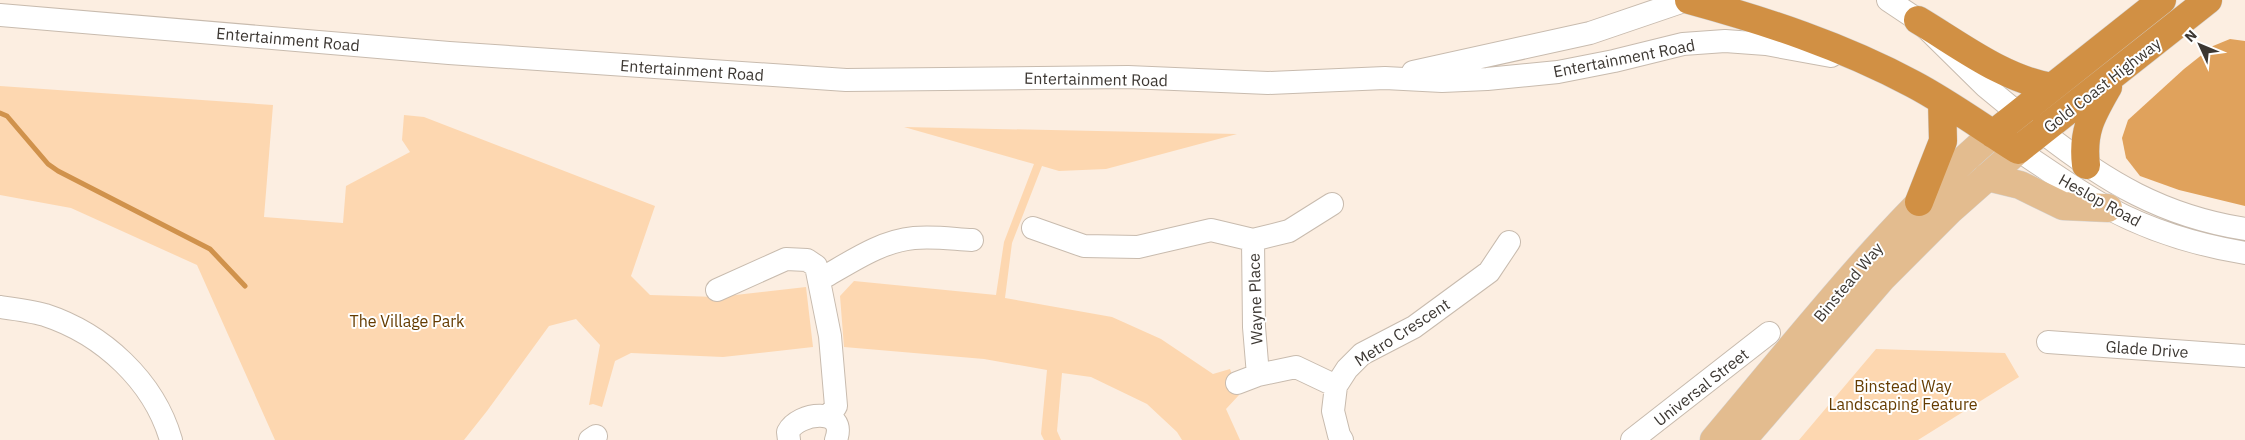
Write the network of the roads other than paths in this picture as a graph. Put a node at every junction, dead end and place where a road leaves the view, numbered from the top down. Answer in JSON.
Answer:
{"nodes":[{"id":1,"x":1688,"y":0,"type":"edge"},
{"id":2,"x":1888,"y":0,"type":"edge"},
{"id":3,"x":2162,"y":0,"type":"edge"},
{"id":4,"x":2208,"y":0,"type":"edge"},
{"id":5,"x":0,"y":15,"type":"edge"},
{"id":6,"x":1918,"y":20,"type":"junction"},
{"id":7,"x":2115,"y":75,"type":"junction"},
{"id":8,"x":1385,"y":78,"type":"junction"},
{"id":9,"x":1902,"y":79,"type":"junction"},
{"id":10,"x":2052,"y":87,"type":"junction"},
{"id":11,"x":1942,"y":101,"type":"junction"},
{"id":12,"x":2018,"y":114,"type":"junction"},
{"id":13,"x":2041,"y":131,"type":"junction"},
{"id":14,"x":1993,"y":134,"type":"junction"},
{"id":15,"x":2018,"y":150,"type":"junction"},
{"id":16,"x":2086,"y":165,"type":"junction"},
{"id":17,"x":1987,"y":177,"type":"junction"},
{"id":18,"x":1919,"y":202,"type":"junction"},
{"id":19,"x":1332,"y":204,"type":"dead end"},
{"id":20,"x":2108,"y":208,"type":"junction"},
{"id":21,"x":1034,"y":228,"type":"dead end"},
{"id":22,"x":2245,"y":229,"type":"edge"},
{"id":23,"x":972,"y":240,"type":"dead end"},
{"id":24,"x":1253,"y":240,"type":"junction"},
{"id":25,"x":1509,"y":242,"type":"dead end"},
{"id":26,"x":2245,"y":253,"type":"edge"},
{"id":27,"x":820,"y":277,"type":"junction"},
{"id":28,"x":718,"y":290,"type":"dead end"},
{"id":29,"x":0,"y":307,"type":"edge"},
{"id":30,"x":1769,"y":333,"type":"dead end"},
{"id":31,"x":2048,"y":342,"type":"dead end"},
{"id":32,"x":2245,"y":356,"type":"edge"},
{"id":33,"x":1258,"y":375,"type":"junction"},
{"id":34,"x":1237,"y":383,"type":"dead end"},
{"id":35,"x":1336,"y":386,"type":"junction"},
{"id":36,"x":829,"y":416,"type":"junction"},
{"id":37,"x":171,"y":440,"type":"edge"},
{"id":38,"x":789,"y":440,"type":"edge"},
{"id":39,"x":836,"y":440,"type":"edge"},
{"id":40,"x":1342,"y":440,"type":"edge"},
{"id":41,"x":1632,"y":440,"type":"edge"},
{"id":42,"x":1714,"y":440,"type":"edge"},
{"id":43,"x":1742,"y":440,"type":"edge"}],
"edges":[{"from":1,"to":8,"type":"street","name":"Entertainment Road"},
{"from":1,"to":9,"type":"highway"},
{"from":2,"to":6,"type":"street"},
{"from":3,"to":10,"type":"highway","name":"Gold Coast Highway"},
{"from":4,"to":7,"type":"highway","name":"Gold Coast Highway"},
{"from":5,"to":8,"type":"street","name":"Entertainment Road"},
{"from":6,"to":10,"type":"highway"},
{"from":6,"to":12,"type":"street"},
{"from":7,"to":13,"type":"highway","name":"Gold Coast Highway"},
{"from":7,"to":16,"type":"highway"},
{"from":8,"to":9,"type":"street","name":"Entertainment Road"},
{"from":9,"to":11,"type":"highway","name":"Entertainment Road"},
{"from":10,"to":12,"type":"highway","name":"Gold Coast Highway"},
{"from":11,"to":14,"type":"highway","name":"Entertainment Road"},
{"from":11,"to":18,"type":"highway"},
{"from":12,"to":13,"type":"highway"},
{"from":12,"to":14,"type":"highway","name":"Gold Coast Highway"},
{"from":13,"to":15,"type":"highway","name":"Gold Coast Highway"},
{"from":13,"to":16,"type":"street","name":"Heslop Road"},
{"from":14,"to":15,"type":"highway","name":"Entertainment Road"},
{"from":14,"to":18,"type":"main road","name":"Binstead Way"},
{"from":15,"to":17,"type":"main road","name":"Binstead Way"},
{"from":15,"to":20,"type":"street","name":"Heslop Road"},
{"from":16,"to":22,"type":"street","name":"Heslop Road"},
{"from":17,"to":20,"type":"main road"},
{"from":17,"to":43,"type":"main road","name":"Binstead Way"},
{"from":18,"to":42,"type":"main road","name":"Binstead Way"},
{"from":19,"to":24,"type":"street"},
{"from":20,"to":26,"type":"street","name":"Heslop Road"},
{"from":21,"to":24,"type":"street","name":"Wayne Place"},
{"from":23,"to":27,"type":"street"},
{"from":24,"to":33,"type":"street","name":"Wayne Place"},
{"from":25,"to":35,"type":"street","name":"Metro Crescent"},
{"from":27,"to":28,"type":"street"},
{"from":27,"to":36,"type":"street"},
{"from":29,"to":37,"type":"street"},
{"from":30,"to":41,"type":"street","name":"Universal Street"},
{"from":31,"to":32,"type":"street","name":"Glade Drive"},
{"from":33,"to":34,"type":"street"},
{"from":33,"to":35,"type":"street"},
{"from":35,"to":40,"type":"street","name":"Metro Crescent"},
{"from":36,"to":38,"type":"street"},
{"from":36,"to":39,"type":"street"}]}
